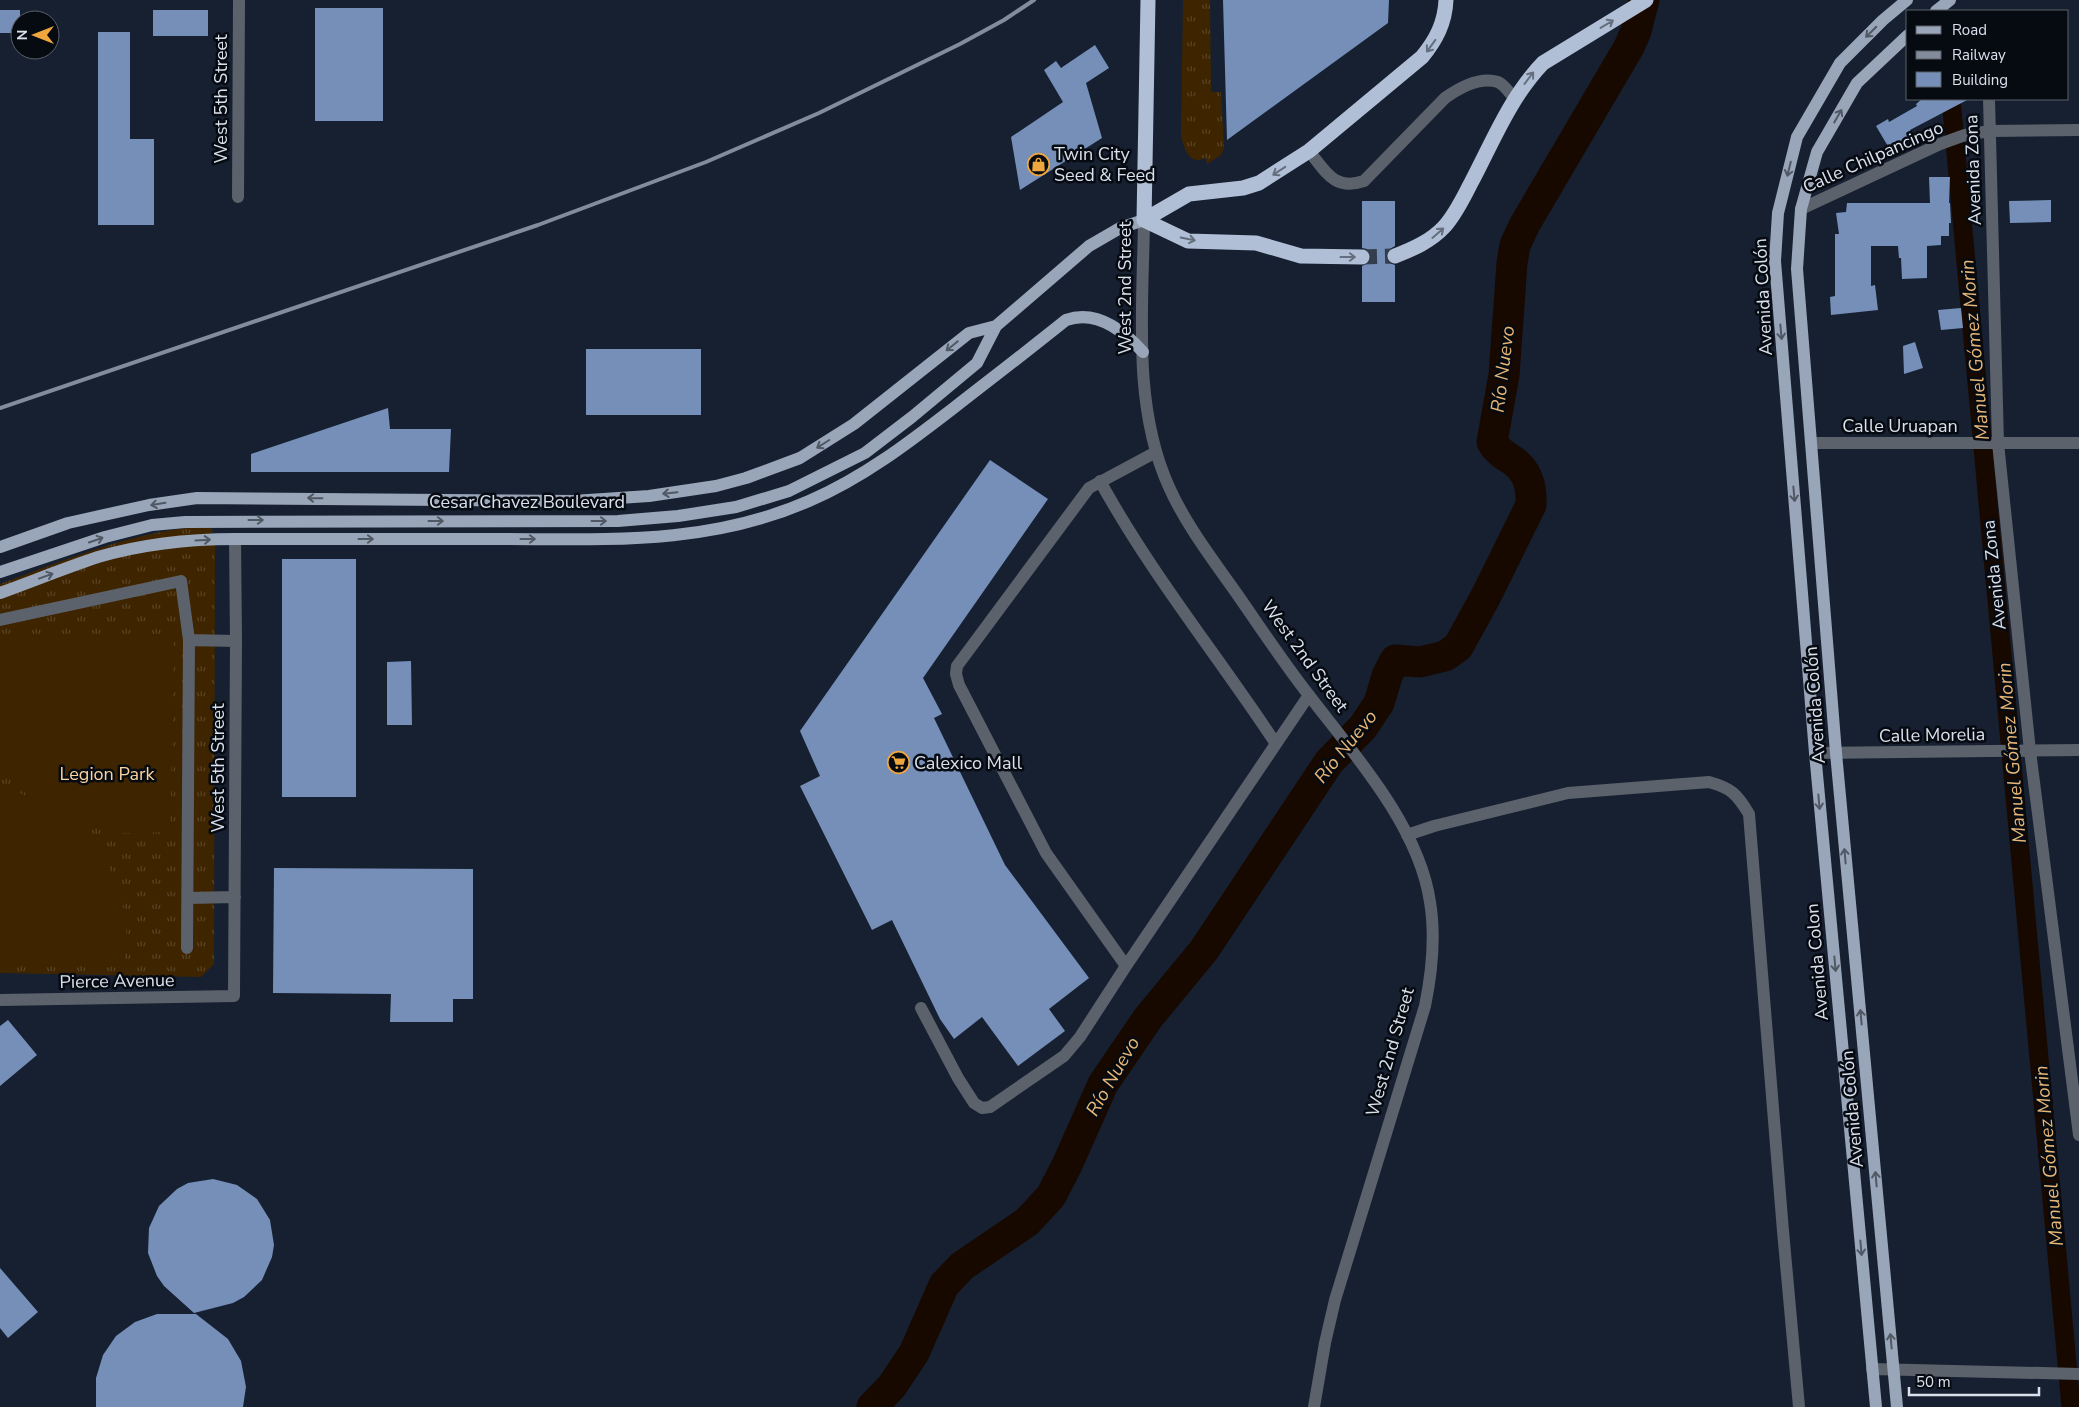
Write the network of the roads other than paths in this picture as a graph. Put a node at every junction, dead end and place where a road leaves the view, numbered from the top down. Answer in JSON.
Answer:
{"nodes":[{"id":1,"x":239,"y":0,"type":"edge"},
{"id":2,"x":1148,"y":0,"type":"edge"},
{"id":3,"x":1446,"y":0,"type":"edge"},
{"id":4,"x":1646,"y":0,"type":"edge"},
{"id":5,"x":1907,"y":0,"type":"edge"},
{"id":6,"x":1950,"y":0,"type":"edge"},
{"id":7,"x":1937,"y":10,"type":"edge"},
{"id":8,"x":1906,"y":36,"type":"edge"},
{"id":9,"x":1515,"y":99,"type":"junction"},
{"id":10,"x":1989,"y":100,"type":"edge"},
{"id":11,"x":2079,"y":130,"type":"edge"},
{"id":12,"x":1990,"y":131,"type":"junction"},
{"id":13,"x":1309,"y":151,"type":"junction"},
{"id":14,"x":238,"y":197,"type":"dead end"},
{"id":15,"x":1801,"y":209,"type":"junction"},
{"id":16,"x":1144,"y":220,"type":"junction"},
{"id":17,"x":1395,"y":256,"type":"tunnel mouth"},
{"id":18,"x":1362,"y":257,"type":"tunnel mouth"},
{"id":19,"x":996,"y":326,"type":"junction"},
{"id":20,"x":1143,"y":352,"type":"junction"},
{"id":21,"x":1812,"y":443,"type":"junction"},
{"id":22,"x":1998,"y":443,"type":"junction"},
{"id":23,"x":2079,"y":443,"type":"edge"},
{"id":24,"x":1156,"y":452,"type":"junction"},
{"id":25,"x":1100,"y":481,"type":"junction"},
{"id":26,"x":235,"y":539,"type":"junction"},
{"id":27,"x":0,"y":547,"type":"edge"},
{"id":28,"x":0,"y":572,"type":"edge"},
{"id":29,"x":0,"y":593,"type":"edge"},
{"id":30,"x":0,"y":620,"type":"edge"},
{"id":31,"x":189,"y":640,"type":"junction"},
{"id":32,"x":236,"y":641,"type":"junction"},
{"id":33,"x":1309,"y":696,"type":"junction"},
{"id":34,"x":1276,"y":744,"type":"junction"},
{"id":35,"x":2079,"y":750,"type":"edge"},
{"id":36,"x":2030,"y":751,"type":"junction"},
{"id":37,"x":1815,"y":754,"type":"junction"},
{"id":38,"x":1836,"y":754,"type":"junction"},
{"id":39,"x":1407,"y":835,"type":"junction"},
{"id":40,"x":235,"y":896,"type":"junction"},
{"id":41,"x":188,"y":898,"type":"junction"},
{"id":42,"x":187,"y":948,"type":"dead end"},
{"id":43,"x":1126,"y":966,"type":"junction"},
{"id":44,"x":234,"y":996,"type":"joint"},
{"id":45,"x":0,"y":1000,"type":"edge"},
{"id":46,"x":921,"y":1008,"type":"dead end"},
{"id":47,"x":2075,"y":1061,"type":"edge"},
{"id":48,"x":2079,"y":1135,"type":"edge"},
{"id":49,"x":1872,"y":1369,"type":"junction"},
{"id":50,"x":1894,"y":1369,"type":"junction"},
{"id":51,"x":2079,"y":1374,"type":"edge"},
{"id":52,"x":1314,"y":1407,"type":"edge"},
{"id":53,"x":1799,"y":1407,"type":"edge"},
{"id":54,"x":1876,"y":1407,"type":"edge"},
{"id":55,"x":1897,"y":1407,"type":"edge"}],
"edges":[{"from":1,"to":14,"type":"street","name":"West 5th Street"},
{"from":2,"to":16,"type":"highway","name":"West 2nd Street"},
{"from":3,"to":13,"type":"highway","name":"Cesar Chavez Boulevard","one_way":true},
{"from":9,"to":4,"type":"highway","one_way":true},
{"from":5,"to":37,"type":"main road","name":"Avenida Colón","one_way":true},
{"from":6,"to":7,"type":"main road"},
{"from":15,"to":8,"type":"main road","name":"Avenida Colón","one_way":true},
{"from":9,"to":13,"type":"street"},
{"from":17,"to":9,"type":"highway","one_way":true},
{"from":10,"to":12,"type":"street","name":"Avenida Zona"},
{"from":11,"to":12,"type":"street","name":"Calle Chilpancingo"},
{"from":12,"to":15,"type":"street","name":"Calle Chilpancingo"},
{"from":12,"to":22,"type":"street","name":"Avenida Zona"},
{"from":13,"to":16,"type":"highway","name":"Cesar Chavez Boulevard","one_way":true},
{"from":15,"to":21,"type":"main road","name":"Avenida Colón"},
{"from":16,"to":18,"type":"highway","one_way":true},
{"from":16,"to":19,"type":"main road","name":"Cesar Chavez Boulevard"},
{"from":16,"to":20,"type":"street","name":"West 2nd Street"},
{"from":19,"to":27,"type":"main road","name":"Cesar Chavez Boulevard","one_way":true},
{"from":28,"to":19,"type":"main road","name":"Cesar Chavez Boulevard","one_way":true},
{"from":20,"to":24,"type":"street","name":"West 2nd Street"},
{"from":26,"to":20,"type":"main road","one_way":true},
{"from":21,"to":22,"type":"street","name":"Calle Uruapan"},
{"from":21,"to":38,"type":"main road","name":"Avenida Colón"},
{"from":22,"to":23,"type":"street","name":"Calle Uruapan"},
{"from":22,"to":36,"type":"street","name":"Avenida Zona"},
{"from":24,"to":25,"type":"street"},
{"from":24,"to":33,"type":"street","name":"West 2nd Street"},
{"from":25,"to":34,"type":"street"},
{"from":25,"to":43,"type":"street"},
{"from":29,"to":26,"type":"main road","one_way":true},
{"from":26,"to":32,"type":"street","name":"West 5th Street"},
{"from":30,"to":31,"type":"street"},
{"from":31,"to":32,"type":"street"},
{"from":31,"to":41,"type":"street"},
{"from":32,"to":40,"type":"street","name":"West 5th Street"},
{"from":33,"to":34,"type":"street"},
{"from":33,"to":39,"type":"street","name":"West 2nd Street"},
{"from":34,"to":43,"type":"street"},
{"from":35,"to":36,"type":"street","name":"Calle Morelia"},
{"from":36,"to":38,"type":"street","name":"Calle Morelia"},
{"from":36,"to":47,"type":"street","name":"Avenida Zona"},
{"from":37,"to":38,"type":"street","name":"Calle Morelia"},
{"from":37,"to":49,"type":"main road","name":"Avenida Colon","one_way":true},
{"from":50,"to":38,"type":"main road","name":"Avenida Colón","one_way":true},
{"from":39,"to":52,"type":"street","name":"West 2nd Street"},
{"from":39,"to":53,"type":"street"},
{"from":40,"to":41,"type":"street"},
{"from":40,"to":44,"type":"street","name":"West 5th Street"},
{"from":41,"to":42,"type":"street"},
{"from":43,"to":46,"type":"street"},
{"from":44,"to":45,"type":"street","name":"Pierce Avenue"},
{"from":47,"to":48,"type":"street","name":"Avenida Zona"},
{"from":49,"to":50,"type":"street"},
{"from":49,"to":54,"type":"main road","name":"Avenida Colon"},
{"from":50,"to":51,"type":"street"},
{"from":50,"to":55,"type":"main road","name":"Avenida Colón"}]}
